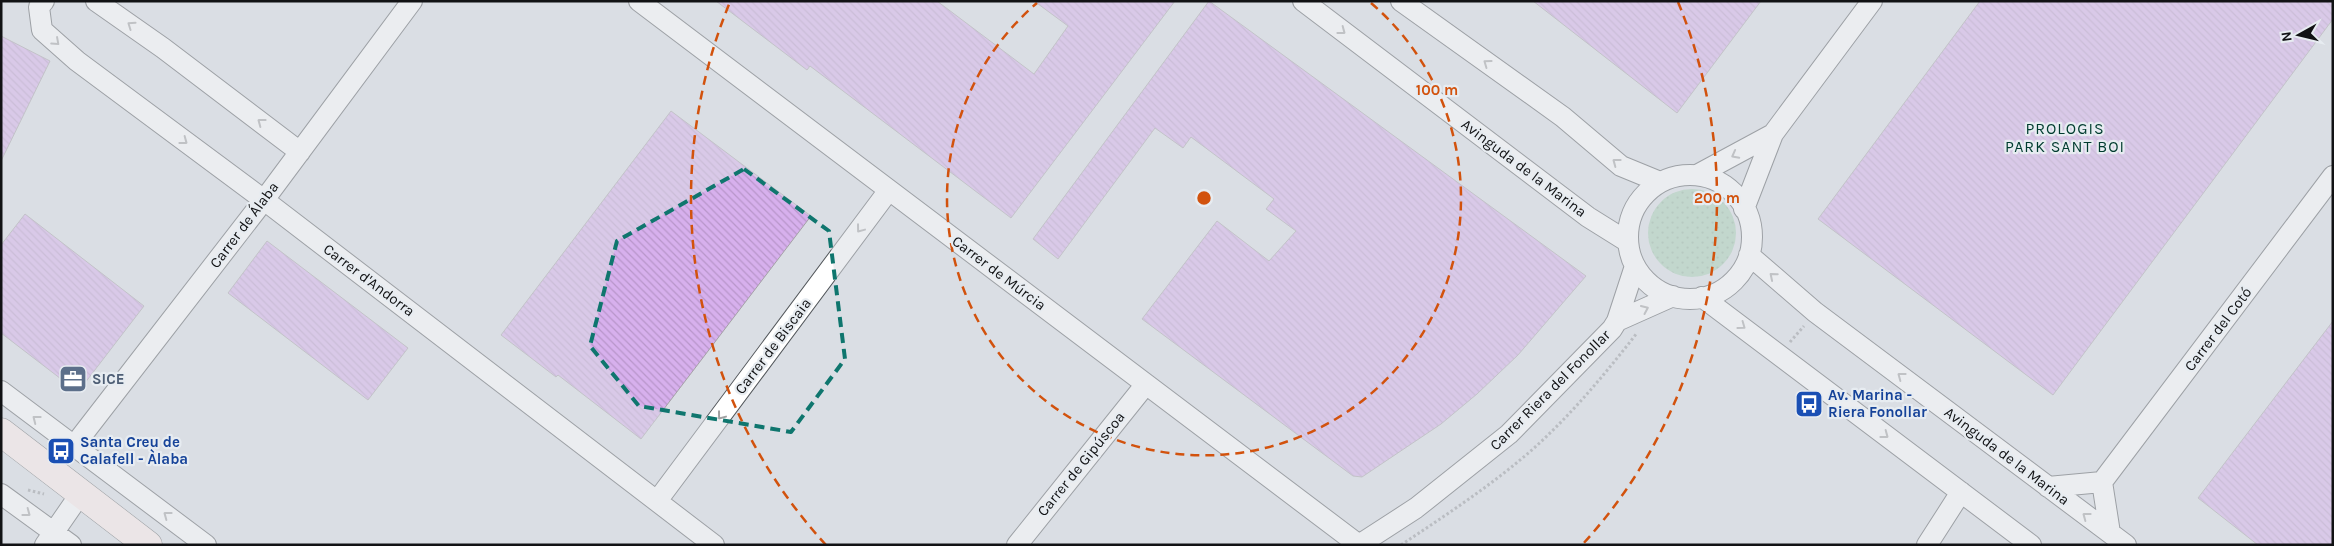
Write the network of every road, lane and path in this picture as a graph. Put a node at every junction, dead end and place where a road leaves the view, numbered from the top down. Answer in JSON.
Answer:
{"nodes":[{"id":1,"x":96,"y":1,"type":"edge"},
{"id":2,"x":412,"y":1,"type":"edge"},
{"id":3,"x":639,"y":1,"type":"edge"},
{"id":4,"x":1303,"y":1,"type":"edge"},
{"id":5,"x":1401,"y":1,"type":"edge"},
{"id":6,"x":1872,"y":1,"type":"edge"},
{"id":7,"x":41,"y":3,"type":"edge"},
{"id":8,"x":1773,"y":134,"type":"junction"},
{"id":9,"x":300,"y":152,"type":"junction"},
{"id":10,"x":1697,"y":175,"type":"junction"},
{"id":11,"x":2333,"y":176,"type":"edge"},
{"id":12,"x":1660,"y":182,"type":"junction"},
{"id":13,"x":889,"y":190,"type":"junction"},
{"id":14,"x":264,"y":200,"type":"junction"},
{"id":15,"x":1744,"y":209,"type":"junction"},
{"id":16,"x":1628,"y":242,"type":"junction"},
{"id":17,"x":1748,"y":255,"type":"junction"},
{"id":18,"x":1635,"y":266,"type":"junction"},
{"id":19,"x":1673,"y":296,"type":"junction"},
{"id":20,"x":1702,"y":297,"type":"junction"},
{"id":21,"x":1815,"y":312,"type":"junction"},
{"id":22,"x":1617,"y":321,"type":"junction"},
{"id":23,"x":1639,"y":331,"type":"dead end"},
{"id":24,"x":1780,"y":354,"type":"junction"},
{"id":25,"x":1146,"y":384,"type":"junction"},
{"id":26,"x":1,"y":392,"type":"edge"},
{"id":27,"x":1,"y":432,"type":"edge"},
{"id":28,"x":74,"y":447,"type":"junction"},
{"id":29,"x":2102,"y":482,"type":"junction"},
{"id":30,"x":2048,"y":487,"type":"junction"},
{"id":31,"x":1961,"y":492,"type":"junction"},
{"id":32,"x":82,"y":493,"type":"junction"},
{"id":33,"x":1,"y":494,"type":"edge"},
{"id":34,"x":657,"y":501,"type":"junction"},
{"id":35,"x":49,"y":539,"type":"edge"},
{"id":36,"x":2118,"y":539,"type":"edge"},
{"id":37,"x":71,"y":545,"type":"edge"},
{"id":38,"x":148,"y":545,"type":"edge"},
{"id":39,"x":206,"y":545,"type":"edge"},
{"id":40,"x":714,"y":545,"type":"edge"},
{"id":41,"x":1017,"y":545,"type":"edge"},
{"id":42,"x":1359,"y":545,"type":"edge"},
{"id":43,"x":1401,"y":545,"type":"edge"},
{"id":44,"x":1927,"y":545,"type":"edge"},
{"id":45,"x":2030,"y":545,"type":"edge"}],
"edges":[{"from":9,"to":1,"type":"street","one_way":true},
{"from":2,"to":9,"type":"street","name":"Carrer de Álaba"},
{"from":3,"to":13,"type":"street","name":"Carrer de Múrcia"},
{"from":4,"to":16,"type":"street","name":"Avinguda de la Marina","one_way":true},
{"from":12,"to":5,"type":"street","one_way":true},
{"from":6,"to":8,"type":"street"},
{"from":7,"to":14,"type":"street","name":"Carrer d'Andorra","one_way":true},
{"from":8,"to":10,"type":"street","one_way":true},
{"from":8,"to":15,"type":"street"},
{"from":9,"to":14,"type":"street","name":"Carrer de Álaba"},
{"from":10,"to":12,"type":"street"},
{"from":10,"to":15,"type":"street"},
{"from":11,"to":29,"type":"street","name":"Carrer del Cotó"},
{"from":12,"to":16,"type":"street"},
{"from":13,"to":25,"type":"street","name":"Carrer de Múrcia"},
{"from":13,"to":34,"type":"street","name":"Carrer de Biscaia","one_way":true},
{"from":14,"to":28,"type":"street","name":"Carrer de Álaba"},
{"from":14,"to":34,"type":"street","name":"Carrer d'Andorra"},
{"from":15,"to":17,"type":"street"},
{"from":16,"to":18,"type":"street"},
{"from":17,"to":20,"type":"street"},
{"from":21,"to":17,"type":"street","name":"Avinguda de la Marina","one_way":true},
{"from":18,"to":19,"type":"street"},
{"from":18,"to":22,"type":"street"},
{"from":19,"to":20,"type":"street"},
{"from":22,"to":19,"type":"street","one_way":true},
{"from":20,"to":24,"type":"street","one_way":true},
{"from":21,"to":24,"type":"path"},
{"from":30,"to":21,"type":"street","name":"Avinguda de la Marina","one_way":true},
{"from":22,"to":42,"type":"street","name":"Carrer Riera del Fonollar"},
{"from":23,"to":43,"type":"path"},
{"from":24,"to":31,"type":"street","one_way":true},
{"from":25,"to":41,"type":"street","name":"Carrer de Gipúscoa"},
{"from":25,"to":42,"type":"street","name":"Carrer de Múrcia"},
{"from":28,"to":26,"type":"street","one_way":true},
{"from":27,"to":32,"type":"street"},
{"from":39,"to":28,"type":"street","one_way":true},
{"from":29,"to":30,"type":"street"},
{"from":29,"to":36,"type":"street"},
{"from":36,"to":30,"type":"street","name":"Avinguda de la Marina","one_way":true},
{"from":31,"to":44,"type":"street"},
{"from":31,"to":45,"type":"street"},
{"from":32,"to":35,"type":"street"},
{"from":32,"to":38,"type":"street"},
{"from":33,"to":35,"type":"street","one_way":true},
{"from":34,"to":40,"type":"street","name":"Carrer d'Andorra"},
{"from":35,"to":37,"type":"street"}]}
